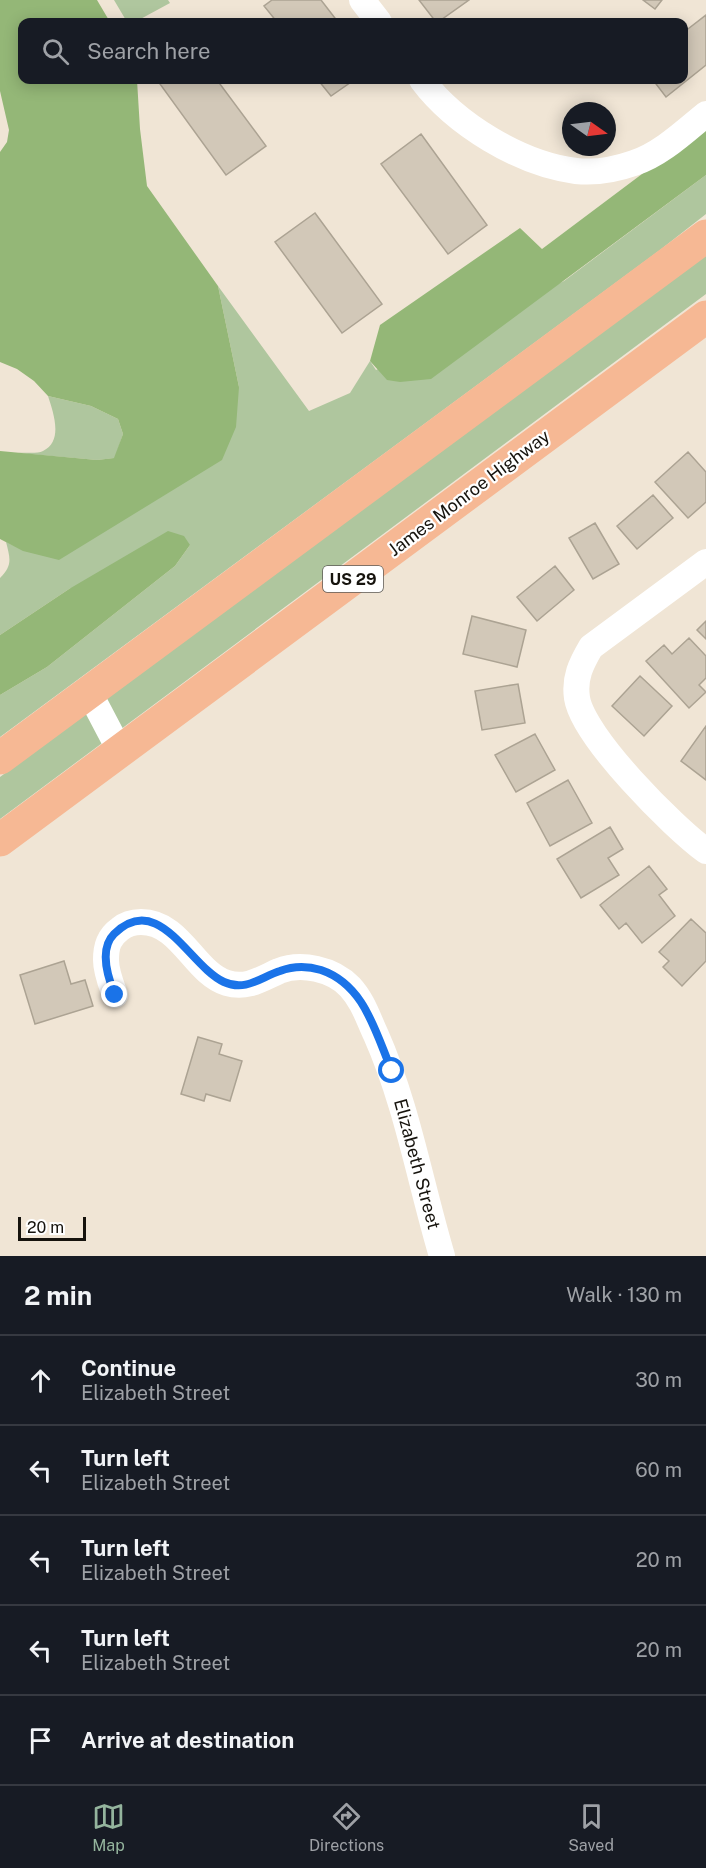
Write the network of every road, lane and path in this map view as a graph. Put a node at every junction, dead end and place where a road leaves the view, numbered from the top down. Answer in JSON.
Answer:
{"nodes":[{"id":1,"x":362,"y":0,"type":"edge"},
{"id":2,"x":376,"y":18,"type":"edge"},
{"id":3,"x":426,"y":84,"type":"edge"},
{"id":4,"x":706,"y":114,"type":"edge"},
{"id":5,"x":706,"y":236,"type":"edge"},
{"id":6,"x":706,"y":317,"type":"edge"},
{"id":7,"x":706,"y":562,"type":"edge"},
{"id":8,"x":89,"y":693,"type":"junction"},
{"id":9,"x":120,"y":751,"type":"junction"},
{"id":10,"x":0,"y":758,"type":"edge"},
{"id":11,"x":0,"y":840,"type":"edge"},
{"id":12,"x":706,"y":851,"type":"edge"},
{"id":13,"x":115,"y":995,"type":"dead end"},
{"id":14,"x":442,"y":1256,"type":"edge"}],
"edges":[{"from":1,"to":2,"type":"street"},
{"from":3,"to":4,"type":"street"},
{"from":5,"to":8,"type":"highway"},
{"from":6,"to":9,"type":"highway","name":"James Monroe Highway","number":"US 29"},
{"from":7,"to":12,"type":"street"},
{"from":8,"to":9,"type":"street"},
{"from":8,"to":10,"type":"highway"},
{"from":9,"to":11,"type":"highway","name":"James Monroe Highway","number":"US 29"},
{"from":13,"to":14,"type":"street","name":"Elizabeth Street"}]}
